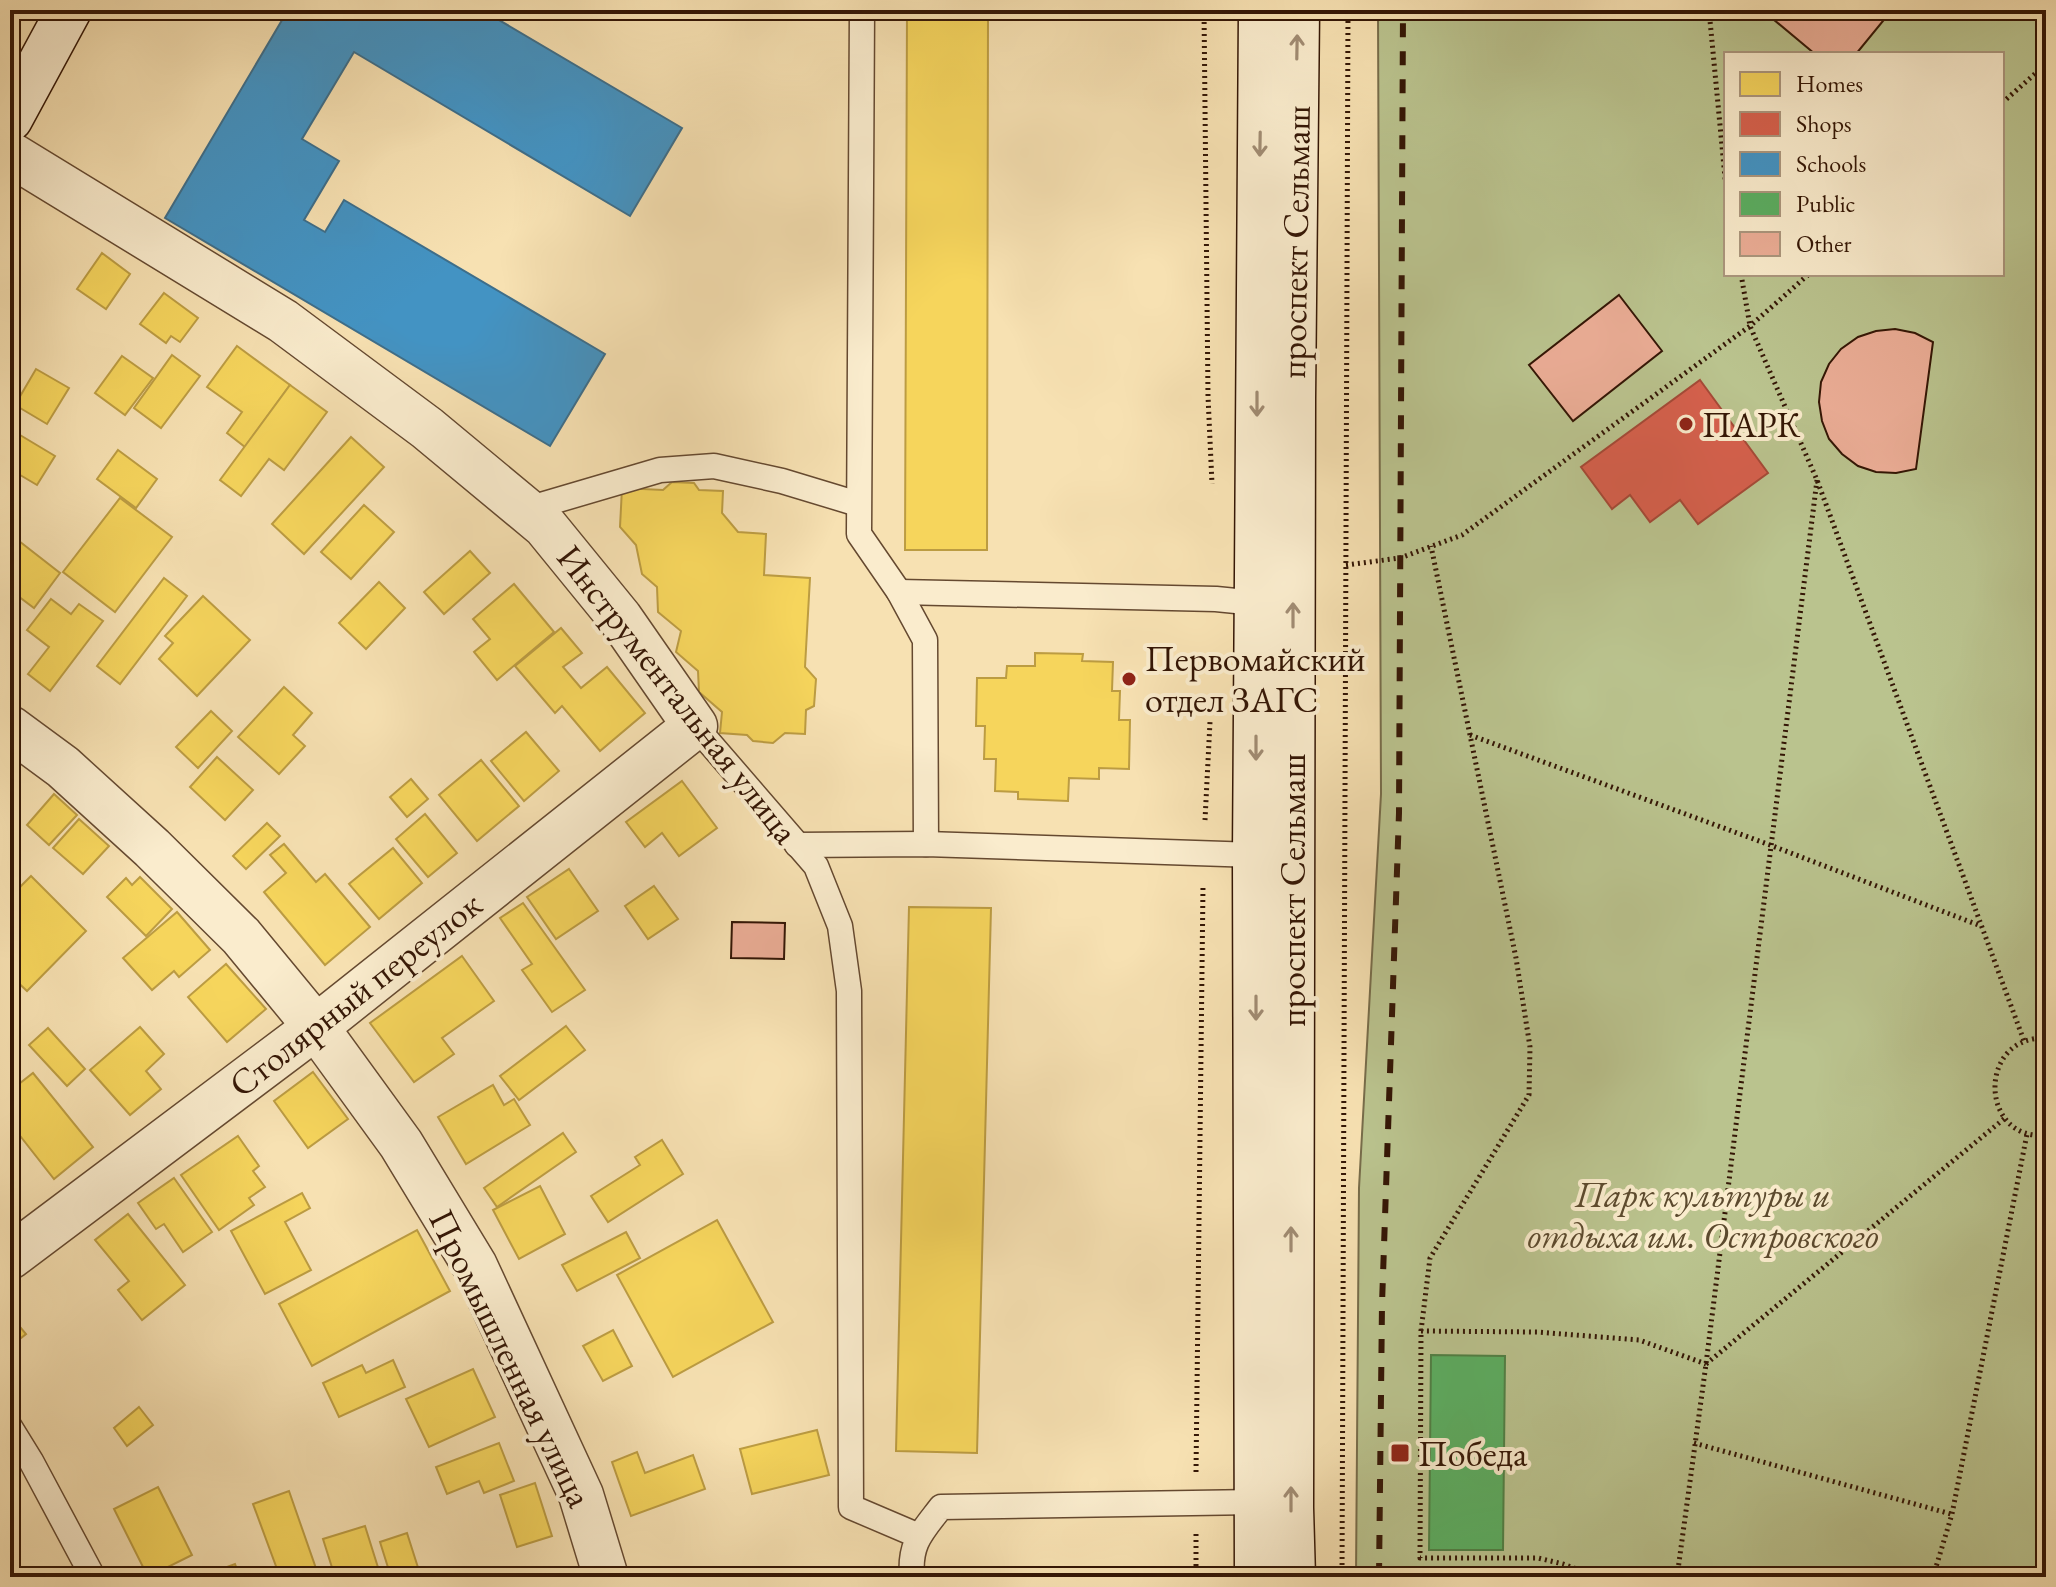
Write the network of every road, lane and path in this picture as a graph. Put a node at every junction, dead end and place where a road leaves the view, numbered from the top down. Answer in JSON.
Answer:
{"nodes":[{"id":1,"x":69,"y":10,"type":"edge"},
{"id":2,"x":862,"y":10,"type":"edge"},
{"id":3,"x":1204,"y":10,"type":"edge"},
{"id":4,"x":1261,"y":10,"type":"edge"},
{"id":5,"x":1297,"y":10,"type":"edge"},
{"id":6,"x":1348,"y":10,"type":"edge"},
{"id":7,"x":1709,"y":10,"type":"edge"},
{"id":8,"x":2046,"y":64,"type":"edge"},
{"id":9,"x":2004,"y":101,"type":"edge"},
{"id":10,"x":10,"y":119,"type":"edge"},
{"id":11,"x":10,"y":154,"type":"edge"},
{"id":12,"x":1724,"y":167,"type":"edge"},
{"id":13,"x":1741,"y":276,"type":"edge"},
{"id":14,"x":1807,"y":276,"type":"edge"},
{"id":15,"x":1750,"y":326,"type":"junction"},
{"id":16,"x":1817,"y":480,"type":"junction"},
{"id":17,"x":1212,"y":490,"type":"dead end"},
{"id":18,"x":858,"y":504,"type":"junction"},
{"id":19,"x":524,"y":510,"type":"junction"},
{"id":20,"x":1431,"y":546,"type":"junction"},
{"id":21,"x":1346,"y":565,"type":"junction"},
{"id":22,"x":899,"y":592,"type":"junction"},
{"id":23,"x":1256,"y":603,"type":"junction"},
{"id":24,"x":1210,"y":710,"type":"dead end"},
{"id":25,"x":695,"y":726,"type":"junction"},
{"id":26,"x":10,"y":728,"type":"edge"},
{"id":27,"x":1470,"y":735,"type":"junction"},
{"id":28,"x":926,"y":844,"type":"junction"},
{"id":29,"x":797,"y":845,"type":"junction"},
{"id":30,"x":1770,"y":845,"type":"junction"},
{"id":31,"x":1203,"y":854,"type":"junction"},
{"id":32,"x":1255,"y":855,"type":"junction"},
{"id":33,"x":1982,"y":926,"type":"junction"},
{"id":34,"x":2046,"y":996,"type":"edge"},
{"id":35,"x":316,"y":1027,"type":"junction"},
{"id":36,"x":2044,"y":1037,"type":"edge"},
{"id":37,"x":2024,"y":1041,"type":"junction"},
{"id":38,"x":2005,"y":1118,"type":"junction"},
{"id":39,"x":2027,"y":1134,"type":"junction"},
{"id":40,"x":2046,"y":1135,"type":"edge"},
{"id":41,"x":10,"y":1257,"type":"edge"},
{"id":42,"x":1421,"y":1331,"type":"junction"},
{"id":43,"x":1706,"y":1364,"type":"junction"},
{"id":44,"x":10,"y":1427,"type":"edge"},
{"id":45,"x":1694,"y":1443,"type":"junction"},
{"id":46,"x":1256,"y":1502,"type":"junction"},
{"id":47,"x":1195,"y":1504,"type":"junction"},
{"id":48,"x":1952,"y":1514,"type":"junction"},
{"id":49,"x":919,"y":1536,"type":"junction"},
{"id":50,"x":93,"y":1577,"type":"edge"},
{"id":51,"x":606,"y":1577,"type":"edge"},
{"id":52,"x":912,"y":1577,"type":"edge"},
{"id":53,"x":1196,"y":1577,"type":"edge"},
{"id":54,"x":1257,"y":1577,"type":"edge"},
{"id":55,"x":1293,"y":1577,"type":"edge"},
{"id":56,"x":1342,"y":1577,"type":"edge"},
{"id":57,"x":1598,"y":1577,"type":"edge"},
{"id":58,"x":1677,"y":1577,"type":"edge"},
{"id":59,"x":1933,"y":1577,"type":"edge"}],
"edges":[{"from":1,"to":10,"type":"main road"},
{"from":2,"to":18,"type":"lane"},
{"from":3,"to":17,"type":"path"},
{"from":4,"to":23,"type":"main road","name":"проспект Сельмаш","one_way":true},
{"from":55,"to":5,"type":"main road","name":"проспект Сельмаш","one_way":true},
{"from":6,"to":21,"type":"path"},
{"from":7,"to":12,"type":"path"},
{"from":8,"to":9,"type":"path"},
{"from":11,"to":19,"type":"main road","name":"Инструментальная улица"},
{"from":13,"to":15,"type":"path"},
{"from":14,"to":15,"type":"path"},
{"from":15,"to":16,"type":"path"},
{"from":15,"to":20,"type":"path"},
{"from":16,"to":30,"type":"path"},
{"from":16,"to":33,"type":"path"},
{"from":18,"to":19,"type":"lane"},
{"from":18,"to":22,"type":"lane"},
{"from":19,"to":25,"type":"main road","name":"Инструментальная улица"},
{"from":20,"to":21,"type":"path"},
{"from":20,"to":27,"type":"path"},
{"from":21,"to":56,"type":"path"},
{"from":22,"to":23,"type":"lane"},
{"from":22,"to":28,"type":"lane"},
{"from":23,"to":32,"type":"main road","name":"проспект Сельмаш","one_way":true},
{"from":24,"to":31,"type":"path"},
{"from":25,"to":29,"type":"lane","name":"Инструментальная улица"},
{"from":25,"to":35,"type":"main road","name":"Столярный переулок"},
{"from":26,"to":35,"type":"main road","name":"Промышленная улица"},
{"from":27,"to":30,"type":"path"},
{"from":27,"to":42,"type":"path"},
{"from":28,"to":29,"type":"lane"},
{"from":28,"to":31,"type":"lane"},
{"from":29,"to":49,"type":"lane","name":"Инструментальная улица"},
{"from":30,"to":33,"type":"path"},
{"from":30,"to":43,"type":"path"},
{"from":31,"to":32,"type":"lane"},
{"from":31,"to":47,"type":"path"},
{"from":32,"to":46,"type":"main road","name":"проспект Сельмаш","one_way":true},
{"from":33,"to":37,"type":"path"},
{"from":34,"to":36,"type":"path"},
{"from":35,"to":41,"type":"main road","name":"Столярный переулок"},
{"from":35,"to":51,"type":"main road","name":"Промышленная улица"},
{"from":36,"to":37,"type":"path"},
{"from":37,"to":38,"type":"path"},
{"from":38,"to":39,"type":"path"},
{"from":38,"to":43,"type":"path"},
{"from":39,"to":40,"type":"path"},
{"from":39,"to":48,"type":"path"},
{"from":42,"to":43,"type":"path"},
{"from":42,"to":57,"type":"path"},
{"from":43,"to":45,"type":"path"},
{"from":44,"to":50,"type":"lane"},
{"from":45,"to":48,"type":"path"},
{"from":45,"to":58,"type":"path"},
{"from":46,"to":47,"type":"lane"},
{"from":46,"to":54,"type":"main road","name":"проспект Сельмаш"},
{"from":47,"to":49,"type":"lane"},
{"from":47,"to":53,"type":"path"},
{"from":48,"to":59,"type":"path"},
{"from":49,"to":52,"type":"lane"}]}
